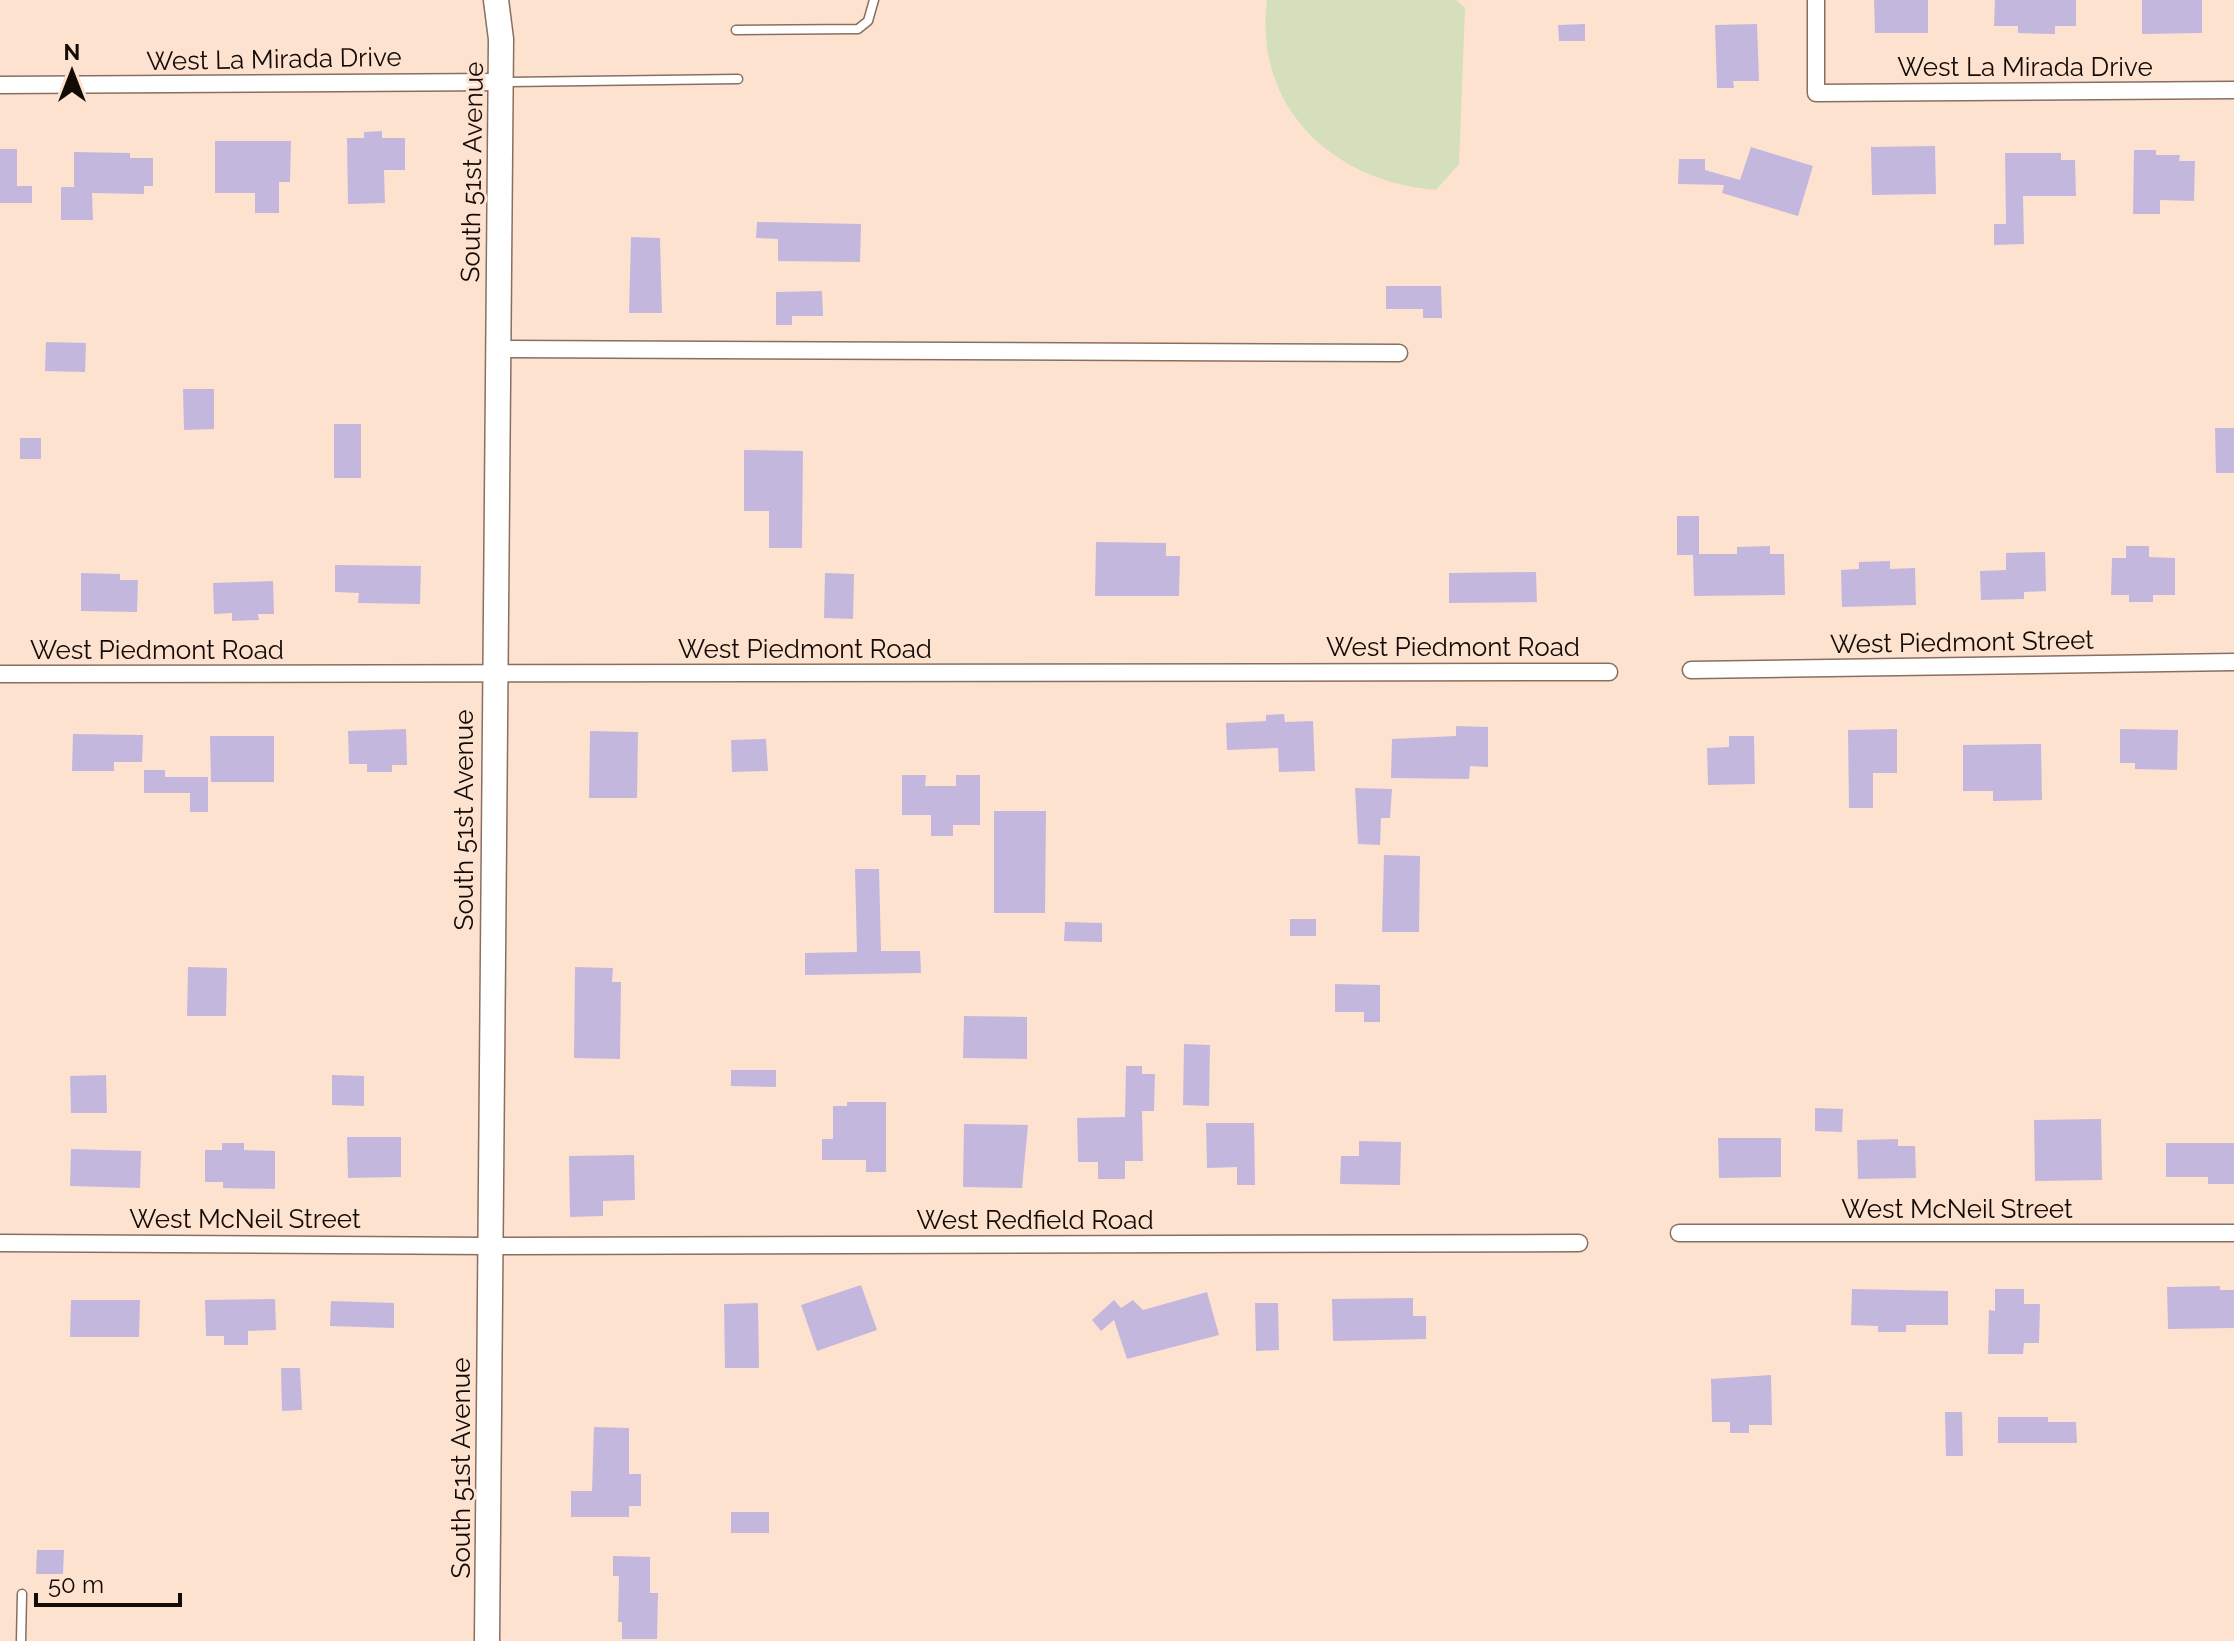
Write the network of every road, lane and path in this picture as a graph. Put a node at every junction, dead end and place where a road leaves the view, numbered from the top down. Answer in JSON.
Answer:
{"nodes":[{"id":1,"x":496,"y":0,"type":"edge"},
{"id":2,"x":874,"y":0,"type":"edge"},
{"id":3,"x":1816,"y":0,"type":"edge"},
{"id":4,"x":736,"y":30,"type":"dead end"},
{"id":5,"x":738,"y":79,"type":"dead end"},
{"id":6,"x":501,"y":82,"type":"junction"},
{"id":7,"x":0,"y":85,"type":"edge"},
{"id":8,"x":2234,"y":90,"type":"edge"},
{"id":9,"x":498,"y":349,"type":"junction"},
{"id":10,"x":1399,"y":353,"type":"dead end"},
{"id":11,"x":2234,"y":662,"type":"edge"},
{"id":12,"x":1691,"y":670,"type":"dead end"},
{"id":13,"x":1609,"y":672,"type":"dead end"},
{"id":14,"x":0,"y":674,"type":"edge"},
{"id":15,"x":493,"y":674,"type":"junction"},
{"id":16,"x":1679,"y":1233,"type":"dead end"},
{"id":17,"x":2234,"y":1233,"type":"edge"},
{"id":18,"x":0,"y":1243,"type":"edge"},
{"id":19,"x":1579,"y":1243,"type":"dead end"},
{"id":20,"x":490,"y":1246,"type":"junction"},
{"id":21,"x":22,"y":1594,"type":"dead end"},
{"id":22,"x":21,"y":1641,"type":"edge"},
{"id":23,"x":487,"y":1641,"type":"edge"}],
"edges":[{"from":1,"to":6,"type":"main road","name":"South 51st Avenue"},
{"from":2,"to":4,"type":"lane"},
{"from":3,"to":8,"type":"street","name":"West La Mirada Drive"},
{"from":5,"to":6,"type":"lane"},
{"from":6,"to":7,"type":"street","name":"West La Mirada Drive"},
{"from":6,"to":9,"type":"main road","name":"South 51st Avenue"},
{"from":9,"to":10,"type":"street"},
{"from":9,"to":15,"type":"main road","name":"South 51st Avenue"},
{"from":11,"to":12,"type":"street","name":"West Piedmont Street"},
{"from":13,"to":15,"type":"street","name":"West Piedmont Road"},
{"from":14,"to":15,"type":"street","name":"West Piedmont Road"},
{"from":15,"to":20,"type":"main road","name":"South 51st Avenue"},
{"from":16,"to":17,"type":"street","name":"West McNeil Street"},
{"from":18,"to":20,"type":"street","name":"West McNeil Street"},
{"from":19,"to":20,"type":"street","name":"West Redfield Road"},
{"from":20,"to":23,"type":"main road","name":"South 51st Avenue"},
{"from":21,"to":22,"type":"lane"}]}
